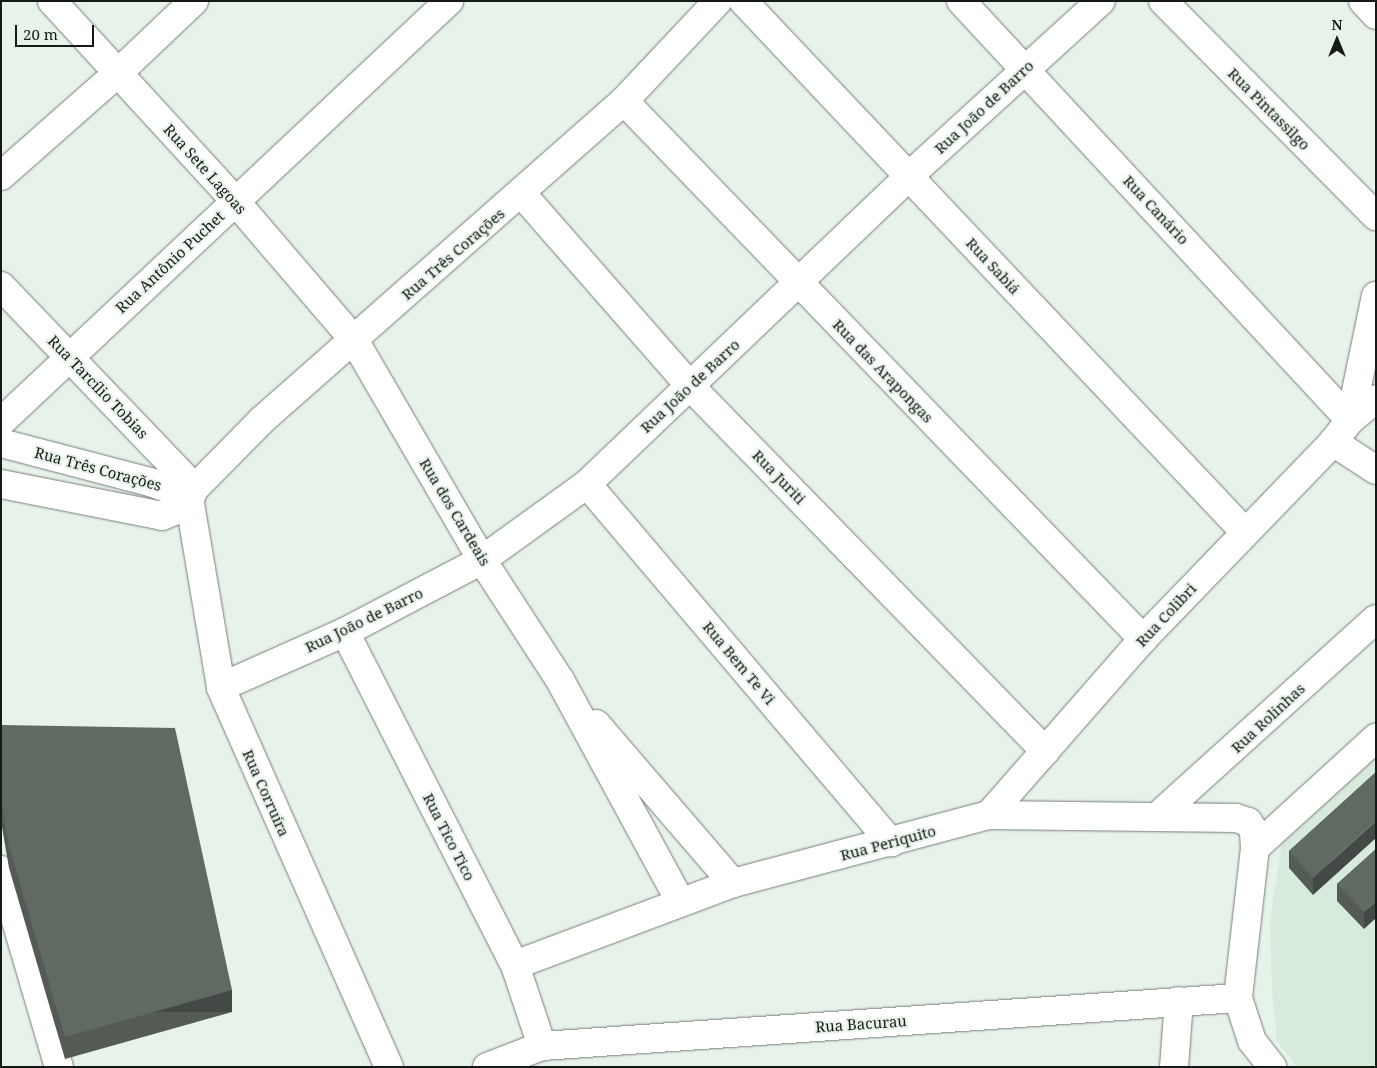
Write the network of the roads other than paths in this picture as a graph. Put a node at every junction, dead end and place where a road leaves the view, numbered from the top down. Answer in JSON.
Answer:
{"nodes":[{"id":1,"x":52,"y":1,"type":"edge"},
{"id":2,"x":194,"y":1,"type":"edge"},
{"id":3,"x":449,"y":1,"type":"edge"},
{"id":4,"x":718,"y":1,"type":"edge"},
{"id":5,"x":743,"y":1,"type":"edge"},
{"id":6,"x":961,"y":1,"type":"edge"},
{"id":7,"x":1101,"y":1,"type":"edge"},
{"id":8,"x":1163,"y":1,"type":"edge"},
{"id":9,"x":1363,"y":1,"type":"edge"},
{"id":10,"x":1376,"y":15,"type":"edge"},
{"id":11,"x":1026,"y":69,"type":"junction"},
{"id":12,"x":118,"y":74,"type":"junction"},
{"id":13,"x":624,"y":101,"type":"junction"},
{"id":14,"x":1,"y":176,"type":"edge"},
{"id":15,"x":908,"y":177,"type":"junction"},
{"id":16,"x":522,"y":194,"type":"junction"},
{"id":17,"x":235,"y":201,"type":"junction"},
{"id":18,"x":1376,"y":216,"type":"edge"},
{"id":19,"x":799,"y":284,"type":"junction"},
{"id":20,"x":1,"y":286,"type":"edge"},
{"id":21,"x":1376,"y":296,"type":"edge"},
{"id":22,"x":354,"y":340,"type":"junction"},
{"id":23,"x":68,"y":357,"type":"junction"},
{"id":24,"x":689,"y":385,"type":"junction"},
{"id":25,"x":1376,"y":399,"type":"edge"},
{"id":26,"x":1350,"y":420,"type":"junction"},
{"id":27,"x":1,"y":422,"type":"edge"},
{"id":28,"x":1333,"y":442,"type":"junction"},
{"id":29,"x":1,"y":443,"type":"edge"},
{"id":30,"x":1376,"y":470,"type":"edge"},
{"id":31,"x":1,"y":484,"type":"edge"},
{"id":32,"x":587,"y":484,"type":"junction"},
{"id":33,"x":192,"y":496,"type":"junction"},
{"id":34,"x":1244,"y":531,"type":"junction"},
{"id":35,"x":482,"y":560,"type":"junction"},
{"id":36,"x":1376,"y":619,"type":"edge"},
{"id":37,"x":345,"y":632,"type":"junction"},
{"id":38,"x":1143,"y":639,"type":"junction"},
{"id":39,"x":560,"y":680,"type":"junction"},
{"id":40,"x":221,"y":688,"type":"junction"},
{"id":41,"x":1376,"y":738,"type":"edge"},
{"id":42,"x":1045,"y":751,"type":"junction"},
{"id":43,"x":1159,"y":815,"type":"junction"},
{"id":44,"x":989,"y":816,"type":"junction"},
{"id":45,"x":892,"y":842,"type":"junction"},
{"id":46,"x":1256,"y":848,"type":"junction"},
{"id":47,"x":1,"y":870,"type":"edge"},
{"id":48,"x":732,"y":883,"type":"junction"},
{"id":49,"x":680,"y":901,"type":"junction"},
{"id":50,"x":515,"y":965,"type":"junction"},
{"id":51,"x":1238,"y":998,"type":"junction"},
{"id":52,"x":1179,"y":1001,"type":"junction"},
{"id":53,"x":542,"y":1046,"type":"junction"},
{"id":54,"x":60,"y":1067,"type":"edge"},
{"id":55,"x":389,"y":1067,"type":"edge"},
{"id":56,"x":487,"y":1067,"type":"edge"},
{"id":57,"x":1174,"y":1067,"type":"edge"},
{"id":58,"x":1272,"y":1067,"type":"edge"}],
"edges":[{"from":1,"to":12,"type":"street","name":"Rua Sete Lagoas"},
{"from":2,"to":12,"type":"street"},
{"from":3,"to":17,"type":"street","name":"Rua Antônio Puchet"},
{"from":4,"to":13,"type":"street","name":"Rua Três Corações"},
{"from":5,"to":15,"type":"street","name":"Rua Sabiá"},
{"from":6,"to":11,"type":"street","name":"Rua Canário"},
{"from":7,"to":11,"type":"street","name":"Rua João de Barro"},
{"from":8,"to":18,"type":"street","name":"Rua Pintassilgo"},
{"from":9,"to":10,"type":"street"},
{"from":11,"to":15,"type":"street","name":"Rua João de Barro"},
{"from":11,"to":26,"type":"street","name":"Rua Canário"},
{"from":12,"to":14,"type":"street"},
{"from":12,"to":17,"type":"street","name":"Rua Sete Lagoas"},
{"from":13,"to":16,"type":"street","name":"Rua Três Corações"},
{"from":13,"to":19,"type":"street","name":"Rua das Arapongas"},
{"from":15,"to":19,"type":"street","name":"Rua João de Barro"},
{"from":15,"to":34,"type":"street","name":"Rua Sabiá"},
{"from":16,"to":22,"type":"street","name":"Rua Três Corações"},
{"from":16,"to":24,"type":"street","name":"Rua Juriti"},
{"from":17,"to":22,"type":"street","name":"Rua Sete Lagoas"},
{"from":17,"to":23,"type":"street","name":"Rua Antônio Puchet"},
{"from":19,"to":24,"type":"street","name":"Rua João de Barro"},
{"from":19,"to":38,"type":"street","name":"Rua das Arapongas"},
{"from":20,"to":23,"type":"street","name":"Rua Tarcílio Tobias"},
{"from":21,"to":26,"type":"street"},
{"from":22,"to":33,"type":"street","name":"Rua Três Corações"},
{"from":22,"to":35,"type":"street","name":"Rua dos Cardeais"},
{"from":23,"to":27,"type":"street","name":"Rua Antônio Puchet"},
{"from":23,"to":33,"type":"street","name":"Rua Tarcílio Tobias"},
{"from":24,"to":32,"type":"street","name":"Rua João de Barro"},
{"from":24,"to":42,"type":"street","name":"Rua Juriti"},
{"from":25,"to":26,"type":"street"},
{"from":26,"to":28,"type":"street","name":"Rua Colibri"},
{"from":28,"to":30,"type":"street"},
{"from":28,"to":34,"type":"street","name":"Rua Colibri"},
{"from":29,"to":33,"type":"street","name":"Rua Três Corações"},
{"from":31,"to":33,"type":"street","name":"Rua Três Corações"},
{"from":32,"to":35,"type":"street","name":"Rua João de Barro"},
{"from":32,"to":45,"type":"street","name":"Rua Bem Te Vi"},
{"from":33,"to":40,"type":"street","name":"Rua Corruíra"},
{"from":34,"to":38,"type":"street","name":"Rua Colibri"},
{"from":35,"to":37,"type":"street","name":"Rua João de Barro"},
{"from":35,"to":39,"type":"street","name":"Rua dos Cardeais"},
{"from":36,"to":43,"type":"street","name":"Rua Rolinhas"},
{"from":37,"to":40,"type":"street","name":"Rua João de Barro"},
{"from":37,"to":50,"type":"street","name":"Rua Tico Tico"},
{"from":38,"to":42,"type":"street","name":"Rua Colibri"},
{"from":39,"to":48,"type":"street","name":"Rua dos Cardeais"},
{"from":39,"to":49,"type":"street","name":"Rua dos Cardeais"},
{"from":40,"to":55,"type":"street","name":"Rua Corruíra"},
{"from":41,"to":46,"type":"street"},
{"from":42,"to":44,"type":"street","name":"Rua Colibri"},
{"from":43,"to":44,"type":"street","name":"Rua Periquito"},
{"from":43,"to":46,"type":"street","name":"Rua Periquito"},
{"from":44,"to":45,"type":"street","name":"Rua Periquito"},
{"from":45,"to":48,"type":"street","name":"Rua Periquito"},
{"from":46,"to":51,"type":"street"},
{"from":47,"to":54,"type":"street"},
{"from":48,"to":49,"type":"street","name":"Rua Periquito"},
{"from":49,"to":50,"type":"street","name":"Rua Periquito"},
{"from":50,"to":53,"type":"street","name":"Rua Tico Tico"},
{"from":51,"to":52,"type":"street","name":"Rua Bacurau"},
{"from":51,"to":58,"type":"street"},
{"from":52,"to":53,"type":"street","name":"Rua Bacurau"},
{"from":52,"to":57,"type":"street"},
{"from":53,"to":56,"type":"street","name":"Rua Bacurau"}]}
